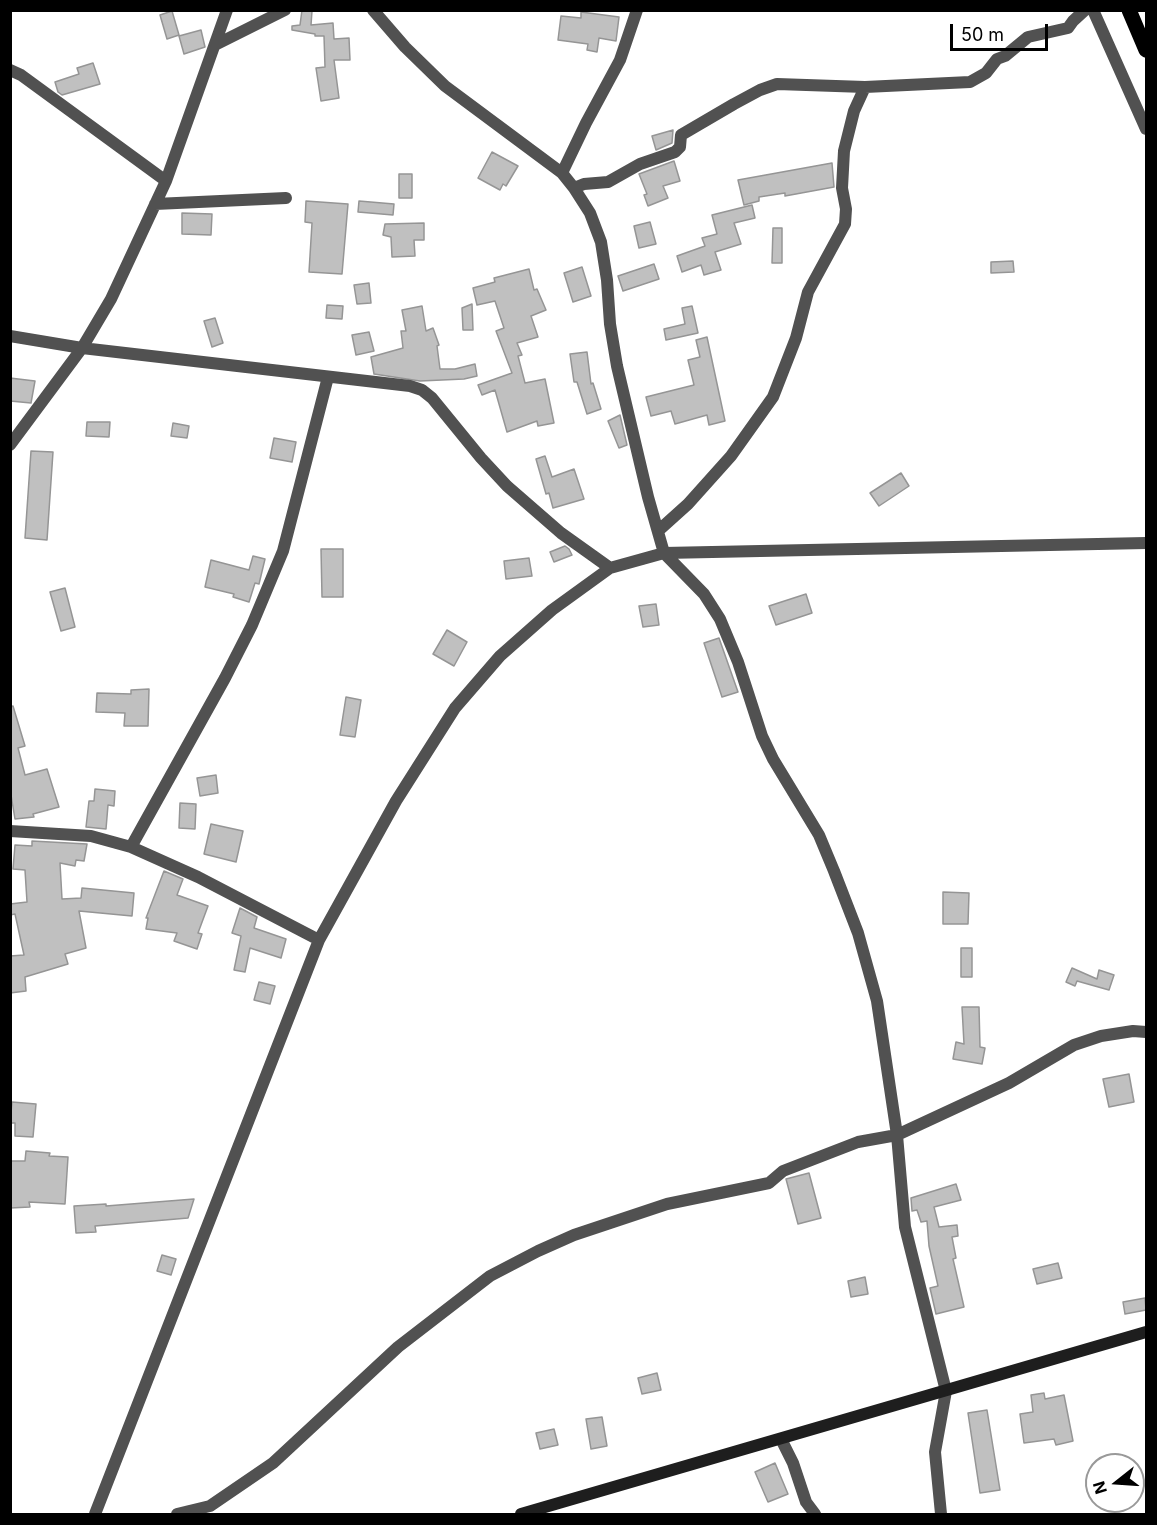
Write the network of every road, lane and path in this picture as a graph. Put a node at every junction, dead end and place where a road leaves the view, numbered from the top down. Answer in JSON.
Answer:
{"nodes":[{"id":1,"x":227,"y":10,"type":"edge"},
{"id":2,"x":285,"y":10,"type":"edge"},
{"id":3,"x":372,"y":10,"type":"edge"},
{"id":4,"x":637,"y":10,"type":"edge"},
{"id":5,"x":1085,"y":10,"type":"edge"},
{"id":6,"x":1093,"y":10,"type":"edge"},
{"id":7,"x":1129,"y":10,"type":"edge"},
{"id":8,"x":215,"y":45,"type":"junction"},
{"id":9,"x":1146,"y":50,"type":"edge"},
{"id":10,"x":10,"y":70,"type":"edge"},
{"id":11,"x":865,"y":87,"type":"junction"},
{"id":12,"x":1146,"y":129,"type":"edge"},
{"id":13,"x":562,"y":173,"type":"junction"},
{"id":14,"x":166,"y":181,"type":"junction"},
{"id":15,"x":574,"y":188,"type":"junction"},
{"id":16,"x":286,"y":198,"type":"dead end"},
{"id":17,"x":155,"y":204,"type":"junction"},
{"id":18,"x":10,"y":336,"type":"edge"},
{"id":19,"x":82,"y":348,"type":"junction"},
{"id":20,"x":328,"y":377,"type":"junction"},
{"id":21,"x":10,"y":445,"type":"edge"},
{"id":22,"x":658,"y":531,"type":"junction"},
{"id":23,"x":1146,"y":543,"type":"edge"},
{"id":24,"x":664,"y":553,"type":"junction"},
{"id":25,"x":610,"y":568,"type":"junction"},
{"id":26,"x":10,"y":831,"type":"edge"},
{"id":27,"x":131,"y":847,"type":"junction"},
{"id":28,"x":319,"y":940,"type":"junction"},
{"id":29,"x":1146,"y":1032,"type":"edge"},
{"id":30,"x":897,"y":1135,"type":"junction"},
{"id":31,"x":1146,"y":1332,"type":"edge"},
{"id":32,"x":946,"y":1392,"type":"junction"},
{"id":33,"x":781,"y":1438,"type":"junction"},
{"id":34,"x":95,"y":1515,"type":"edge"},
{"id":35,"x":177,"y":1515,"type":"edge"},
{"id":36,"x":521,"y":1515,"type":"edge"},
{"id":37,"x":815,"y":1515,"type":"edge"},
{"id":38,"x":941,"y":1515,"type":"edge"}],
"edges":[{"from":1,"to":8,"type":"street"},
{"from":2,"to":8,"type":"street"},
{"from":3,"to":13,"type":"street"},
{"from":4,"to":13,"type":"street"},
{"from":5,"to":11,"type":"street"},
{"from":6,"to":12,"type":"street"},
{"from":7,"to":9,"type":"main road"},
{"from":8,"to":14,"type":"street"},
{"from":10,"to":14,"type":"street"},
{"from":11,"to":15,"type":"street"},
{"from":11,"to":22,"type":"street"},
{"from":13,"to":15,"type":"street"},
{"from":14,"to":17,"type":"street"},
{"from":15,"to":22,"type":"street"},
{"from":16,"to":17,"type":"street"},
{"from":17,"to":19,"type":"street"},
{"from":18,"to":19,"type":"street"},
{"from":19,"to":20,"type":"street"},
{"from":19,"to":21,"type":"street"},
{"from":20,"to":25,"type":"street"},
{"from":20,"to":27,"type":"street"},
{"from":22,"to":24,"type":"street"},
{"from":23,"to":24,"type":"street"},
{"from":24,"to":25,"type":"street"},
{"from":24,"to":30,"type":"street"},
{"from":25,"to":28,"type":"street"},
{"from":26,"to":27,"type":"street"},
{"from":27,"to":28,"type":"street"},
{"from":28,"to":34,"type":"street"},
{"from":29,"to":30,"type":"street"},
{"from":30,"to":32,"type":"street"},
{"from":30,"to":35,"type":"street"},
{"from":31,"to":32,"type":"street"},
{"from":32,"to":33,"type":"street"},
{"from":32,"to":38,"type":"street"},
{"from":33,"to":36,"type":"street"},
{"from":33,"to":37,"type":"street"}]}
